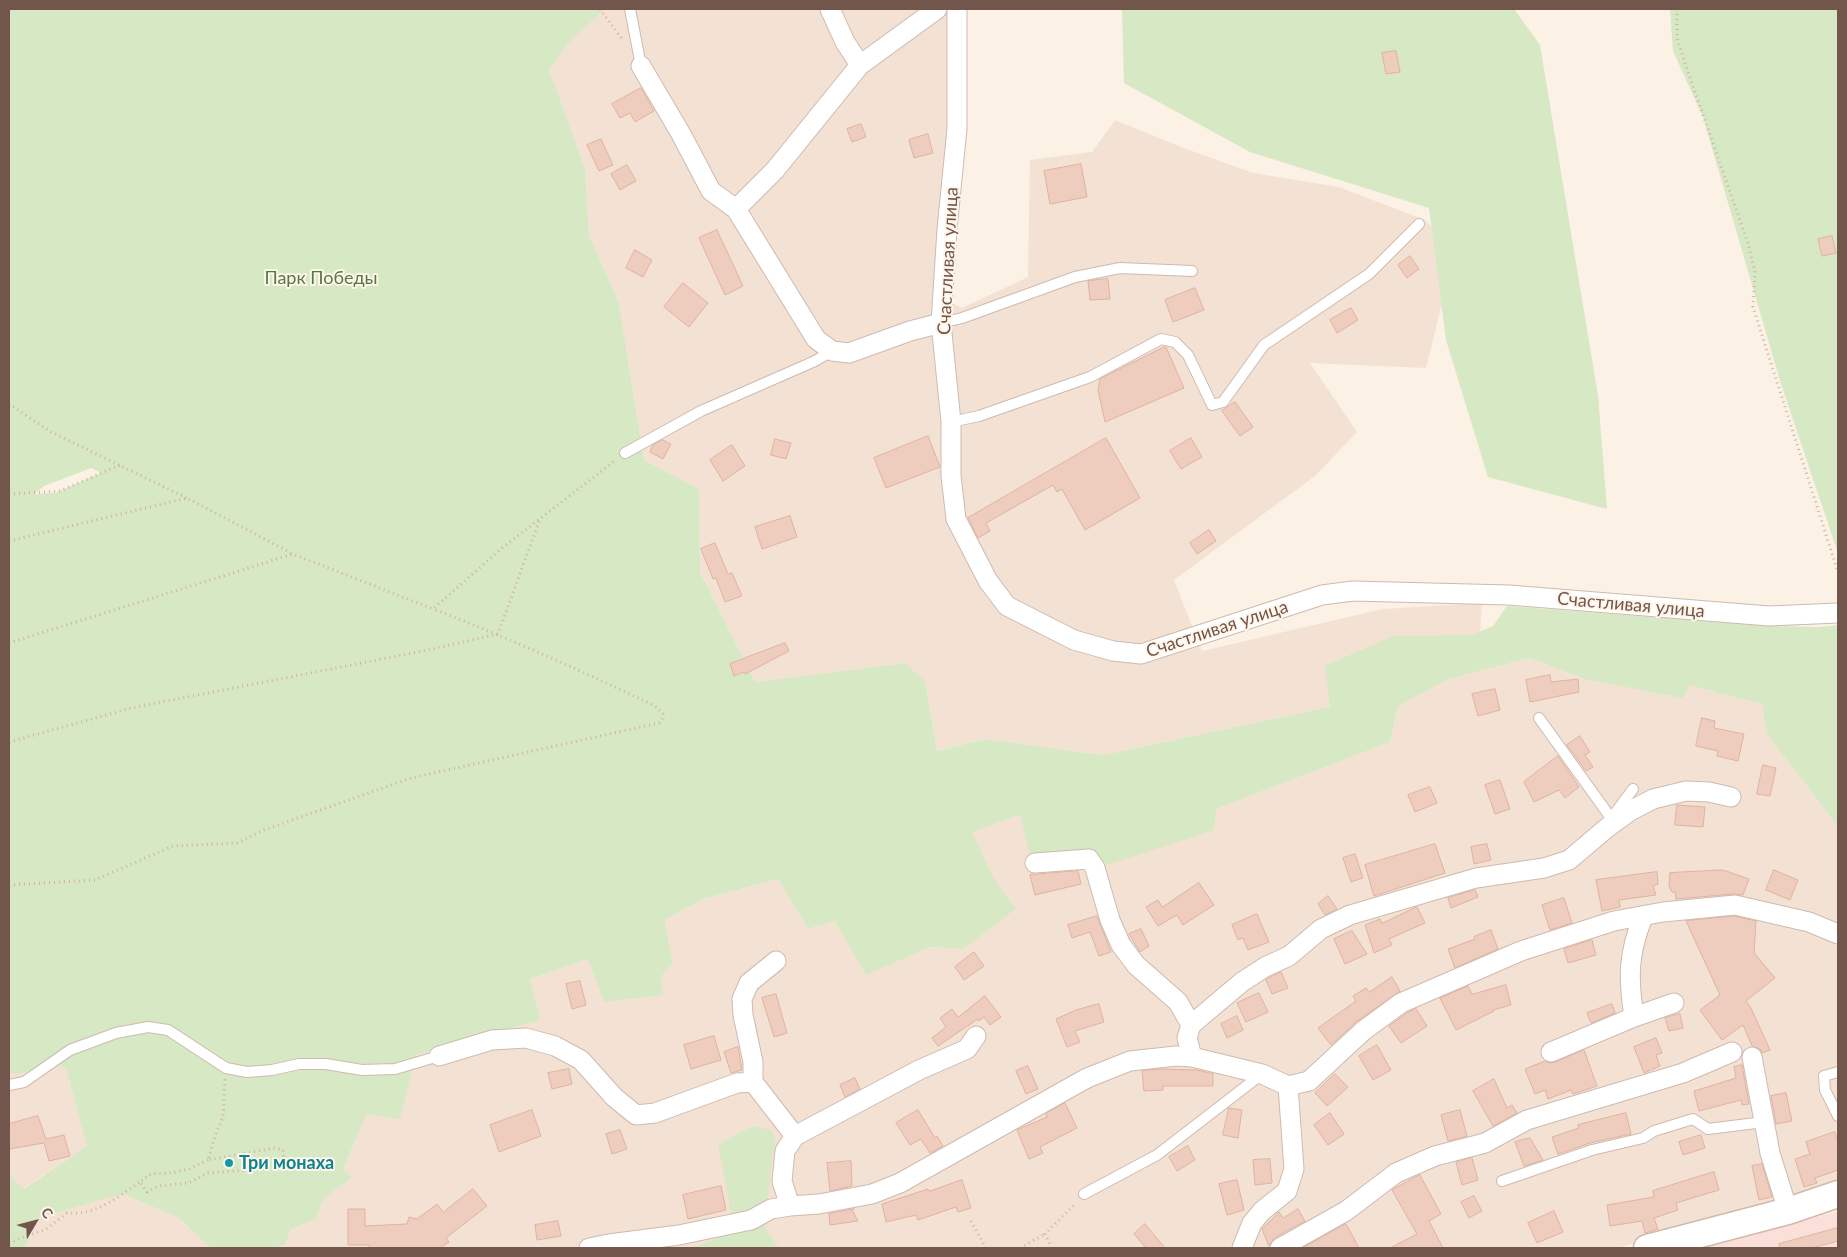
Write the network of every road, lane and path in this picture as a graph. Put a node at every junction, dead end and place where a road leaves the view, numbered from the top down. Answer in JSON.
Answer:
{"nodes":[{"id":1,"x":630,"y":9,"type":"edge"},
{"id":2,"x":830,"y":9,"type":"edge"},
{"id":3,"x":937,"y":9,"type":"edge"},
{"id":4,"x":957,"y":9,"type":"edge"},
{"id":5,"x":1677,"y":9,"type":"edge"},
{"id":6,"x":860,"y":65,"type":"junction"},
{"id":7,"x":641,"y":66,"type":"joint"},
{"id":8,"x":736,"y":209,"type":"junction"},
{"id":9,"x":1419,"y":224,"type":"dead end"},
{"id":10,"x":1192,"y":271,"type":"dead end"},
{"id":11,"x":941,"y":323,"type":"junction"},
{"id":12,"x":832,"y":352,"type":"junction"},
{"id":13,"x":9,"y":404,"type":"edge"},
{"id":14,"x":951,"y":422,"type":"junction"},
{"id":15,"x":625,"y":453,"type":"joint"},
{"id":16,"x":121,"y":465,"type":"junction"},
{"id":17,"x":9,"y":494,"type":"edge"},
{"id":18,"x":187,"y":498,"type":"junction"},
{"id":19,"x":541,"y":518,"type":"junction"},
{"id":20,"x":9,"y":541,"type":"edge"},
{"id":21,"x":293,"y":554,"type":"junction"},
{"id":22,"x":1838,"y":572,"type":"edge"},
{"id":23,"x":433,"y":609,"type":"junction"},
{"id":24,"x":1838,"y":613,"type":"edge"},
{"id":25,"x":498,"y":634,"type":"junction"},
{"id":26,"x":9,"y":643,"type":"edge"},
{"id":27,"x":1539,"y":718,"type":"dead end"},
{"id":28,"x":9,"y":742,"type":"edge"},
{"id":29,"x":1633,"y":789,"type":"dead end"},
{"id":30,"x":1731,"y":797,"type":"dead end"},
{"id":31,"x":1609,"y":823,"type":"junction"},
{"id":32,"x":1034,"y":863,"type":"dead end"},
{"id":33,"x":9,"y":885,"type":"edge"},
{"id":34,"x":1643,"y":917,"type":"junction"},
{"id":35,"x":1838,"y":934,"type":"edge"},
{"id":36,"x":776,"y":961,"type":"dead end"},
{"id":37,"x":1674,"y":1004,"type":"dead end"},
{"id":38,"x":1634,"y":1017,"type":"junction"},
{"id":39,"x":1191,"y":1025,"type":"junction"},
{"id":40,"x":976,"y":1036,"type":"dead end"},
{"id":41,"x":1551,"y":1052,"type":"dead end"},
{"id":42,"x":1732,"y":1052,"type":"dead end"},
{"id":43,"x":439,"y":1056,"type":"joint"},
{"id":44,"x":1192,"y":1057,"type":"junction"},
{"id":45,"x":1752,"y":1057,"type":"dead end"},
{"id":46,"x":226,"y":1068,"type":"junction"},
{"id":47,"x":1838,"y":1072,"type":"edge"},
{"id":48,"x":1262,"y":1074,"type":"junction"},
{"id":49,"x":754,"y":1082,"type":"junction"},
{"id":50,"x":9,"y":1085,"type":"edge"},
{"id":51,"x":1288,"y":1086,"type":"junction"},
{"id":52,"x":1838,"y":1116,"type":"edge"},
{"id":53,"x":1764,"y":1122,"type":"junction"},
{"id":54,"x":795,"y":1136,"type":"junction"},
{"id":55,"x":208,"y":1160,"type":"junction"},
{"id":56,"x":1502,"y":1181,"type":"dead end"},
{"id":57,"x":140,"y":1182,"type":"junction"},
{"id":58,"x":1084,"y":1194,"type":"joint"},
{"id":59,"x":1838,"y":1194,"type":"edge"},
{"id":60,"x":790,"y":1206,"type":"junction"},
{"id":61,"x":1788,"y":1211,"type":"junction"},
{"id":62,"x":971,"y":1221,"type":"dead end"},
{"id":63,"x":1045,"y":1234,"type":"junction"},
{"id":64,"x":9,"y":1243,"type":"edge"},
{"id":65,"x":589,"y":1248,"type":"edge"},
{"id":66,"x":986,"y":1248,"type":"edge"},
{"id":67,"x":1020,"y":1248,"type":"edge"},
{"id":68,"x":1052,"y":1248,"type":"edge"},
{"id":69,"x":1242,"y":1248,"type":"edge"},
{"id":70,"x":1280,"y":1248,"type":"edge"},
{"id":71,"x":1647,"y":1248,"type":"edge"}],
"edges":[{"from":1,"to":7,"type":"lane"},
{"from":2,"to":6,"type":"street"},
{"from":3,"to":6,"type":"street"},
{"from":4,"to":11,"type":"street","name":"Счастливая улица"},
{"from":5,"to":22,"type":"path"},
{"from":6,"to":8,"type":"street"},
{"from":7,"to":8,"type":"street"},
{"from":8,"to":12,"type":"street"},
{"from":9,"to":14,"type":"lane"},
{"from":10,"to":11,"type":"lane"},
{"from":11,"to":12,"type":"street"},
{"from":11,"to":14,"type":"street","name":"Счастливая улица"},
{"from":12,"to":15,"type":"lane"},
{"from":13,"to":16,"type":"path"},
{"from":14,"to":24,"type":"street","name":"Счастливая улица"},
{"from":15,"to":19,"type":"path"},
{"from":16,"to":17,"type":"path"},
{"from":16,"to":18,"type":"path"},
{"from":18,"to":20,"type":"path"},
{"from":18,"to":21,"type":"path"},
{"from":19,"to":23,"type":"path"},
{"from":19,"to":25,"type":"path"},
{"from":21,"to":23,"type":"path"},
{"from":21,"to":26,"type":"path"},
{"from":23,"to":25,"type":"path"},
{"from":25,"to":28,"type":"path"},
{"from":25,"to":33,"type":"path"},
{"from":27,"to":31,"type":"lane"},
{"from":29,"to":31,"type":"lane"},
{"from":30,"to":31,"type":"street"},
{"from":31,"to":39,"type":"street"},
{"from":32,"to":39,"type":"street"},
{"from":34,"to":35,"type":"street"},
{"from":34,"to":38,"type":"street"},
{"from":34,"to":51,"type":"street"},
{"from":36,"to":49,"type":"street"},
{"from":37,"to":38,"type":"street"},
{"from":38,"to":41,"type":"street"},
{"from":39,"to":44,"type":"street"},
{"from":40,"to":54,"type":"street"},
{"from":42,"to":70,"type":"street"},
{"from":43,"to":46,"type":"lane"},
{"from":43,"to":49,"type":"street"},
{"from":44,"to":48,"type":"street"},
{"from":44,"to":60,"type":"street"},
{"from":45,"to":53,"type":"street"},
{"from":46,"to":50,"type":"lane"},
{"from":46,"to":55,"type":"path"},
{"from":47,"to":52,"type":"lane"},
{"from":48,"to":51,"type":"street"},
{"from":48,"to":58,"type":"lane"},
{"from":49,"to":54,"type":"street"},
{"from":51,"to":69,"type":"street"},
{"from":53,"to":56,"type":"lane"},
{"from":53,"to":61,"type":"street"},
{"from":54,"to":60,"type":"street"},
{"from":55,"to":57,"type":"path"},
{"from":55,"to":57,"type":"path"},
{"from":57,"to":64,"type":"path"},
{"from":58,"to":63,"type":"path"},
{"from":59,"to":61,"type":"street"},
{"from":60,"to":65,"type":"street"},
{"from":61,"to":71,"type":"street"},
{"from":62,"to":66,"type":"path"},
{"from":63,"to":67,"type":"path"},
{"from":63,"to":68,"type":"path"}]}
